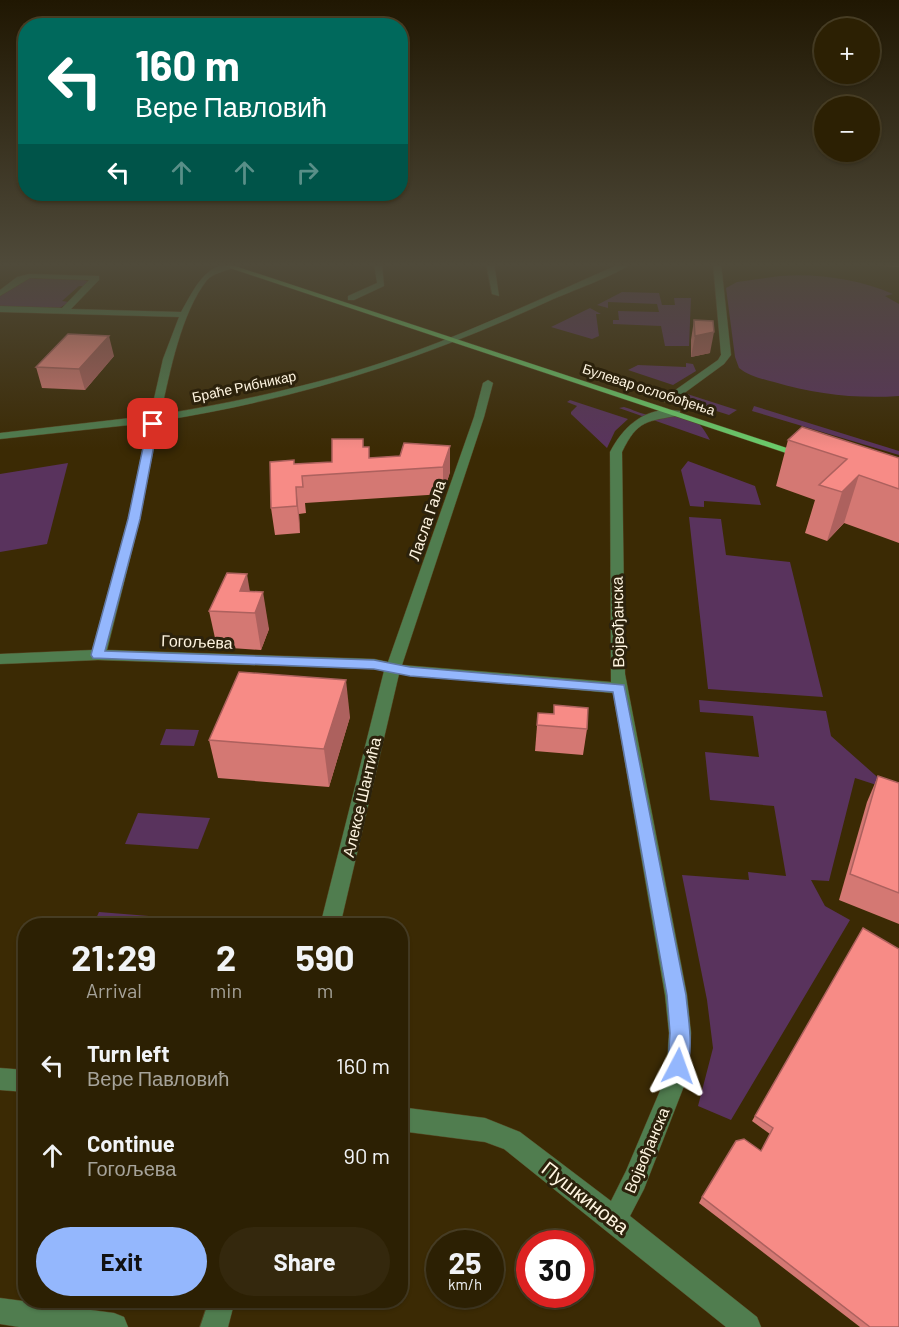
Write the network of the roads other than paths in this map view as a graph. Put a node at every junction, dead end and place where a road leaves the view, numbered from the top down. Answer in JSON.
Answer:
{"nodes":[{"id":1,"x":180,"y":325,"type":"edge"},
{"id":2,"x":409,"y":325,"type":"edge"},
{"id":3,"x":425,"y":325,"type":"edge"},
{"id":4,"x":474,"y":325,"type":"edge"},
{"id":5,"x":488,"y":325,"type":"edge"},
{"id":6,"x":723,"y":325,"type":"edge"},
{"id":7,"x":440,"y":335,"type":"junction"},
{"id":8,"x":452,"y":335,"type":"junction"},
{"id":9,"x":465,"y":335,"type":"junction"},
{"id":10,"x":488,"y":383,"type":"dead end"},
{"id":11,"x":668,"y":400,"type":"junction"},
{"id":12,"x":640,"y":401,"type":"junction"},
{"id":13,"x":676,"y":413,"type":"junction"},
{"id":14,"x":155,"y":415,"type":"junction"},
{"id":15,"x":648,"y":415,"type":"junction"},
{"id":16,"x":0,"y":429,"type":"edge"},
{"id":17,"x":0,"y":436,"type":"edge"},
{"id":18,"x":811,"y":447,"type":"edge"},
{"id":19,"x":821,"y":461,"type":"edge"},
{"id":20,"x":98,"y":655,"type":"junction"},
{"id":21,"x":0,"y":659,"type":"edge"},
{"id":22,"x":393,"y":668,"type":"junction"},
{"id":23,"x":619,"y":688,"type":"junction"},
{"id":24,"x":332,"y":918,"type":"edge"},
{"id":25,"x":0,"y":1078,"type":"edge"},
{"id":26,"x":18,"y":1080,"type":"edge"},
{"id":27,"x":408,"y":1120,"type":"edge"},
{"id":28,"x":615,"y":1220,"type":"junction"},
{"id":29,"x":220,"y":1308,"type":"edge"},
{"id":30,"x":0,"y":1311,"type":"edge"},
{"id":31,"x":114,"y":1327,"type":"edge"},
{"id":32,"x":214,"y":1327,"type":"edge"},
{"id":33,"x":747,"y":1327,"type":"edge"}],
"edges":[{"from":1,"to":14,"type":"street"},
{"from":2,"to":7,"type":"main road","name":"Булевар ослобођења"},
{"from":3,"to":8,"type":"main road","name":"Булевар ослобођења"},
{"from":4,"to":8,"type":"street"},
{"from":5,"to":9,"type":"street"},
{"from":6,"to":11,"type":"street"},
{"from":7,"to":8,"type":"main road","name":"Булевар ослобођења"},
{"from":7,"to":14,"type":"street","name":"Браће Рибникар"},
{"from":8,"to":9,"type":"street"},
{"from":8,"to":12,"type":"main road","name":"Булевар ослобођења"},
{"from":8,"to":14,"type":"street","name":"Браће Рибникар"},
{"from":9,"to":11,"type":"main road","name":"Булевар ослобођења"},
{"from":10,"to":22,"type":"street","name":"Ласла Гала"},
{"from":11,"to":18,"type":"main road","name":"Булевар ослобођења"},
{"from":12,"to":13,"type":"main road","name":"Булевар ослобођења"},
{"from":12,"to":15,"type":"street"},
{"from":13,"to":15,"type":"street"},
{"from":13,"to":19,"type":"main road","name":"Булевар ослобођења"},
{"from":14,"to":16,"type":"street","name":"Браће Рибникар"},
{"from":14,"to":17,"type":"street","name":"Браће Рибникар"},
{"from":14,"to":20,"type":"street"},
{"from":15,"to":23,"type":"street","name":"Војвођанска"},
{"from":20,"to":21,"type":"street","name":"Гогољева"},
{"from":20,"to":22,"type":"street","name":"Гогољева"},
{"from":22,"to":23,"type":"street","name":"Гогољева"},
{"from":22,"to":24,"type":"street","name":"Алексе Шантића"},
{"from":23,"to":28,"type":"street","name":"Војвођанска"},
{"from":25,"to":26,"type":"street"},
{"from":27,"to":28,"type":"street","name":"Пушкинова"},
{"from":28,"to":33,"type":"street","name":"Пушкинова"},
{"from":29,"to":32,"type":"street"},
{"from":30,"to":31,"type":"street"}]}
